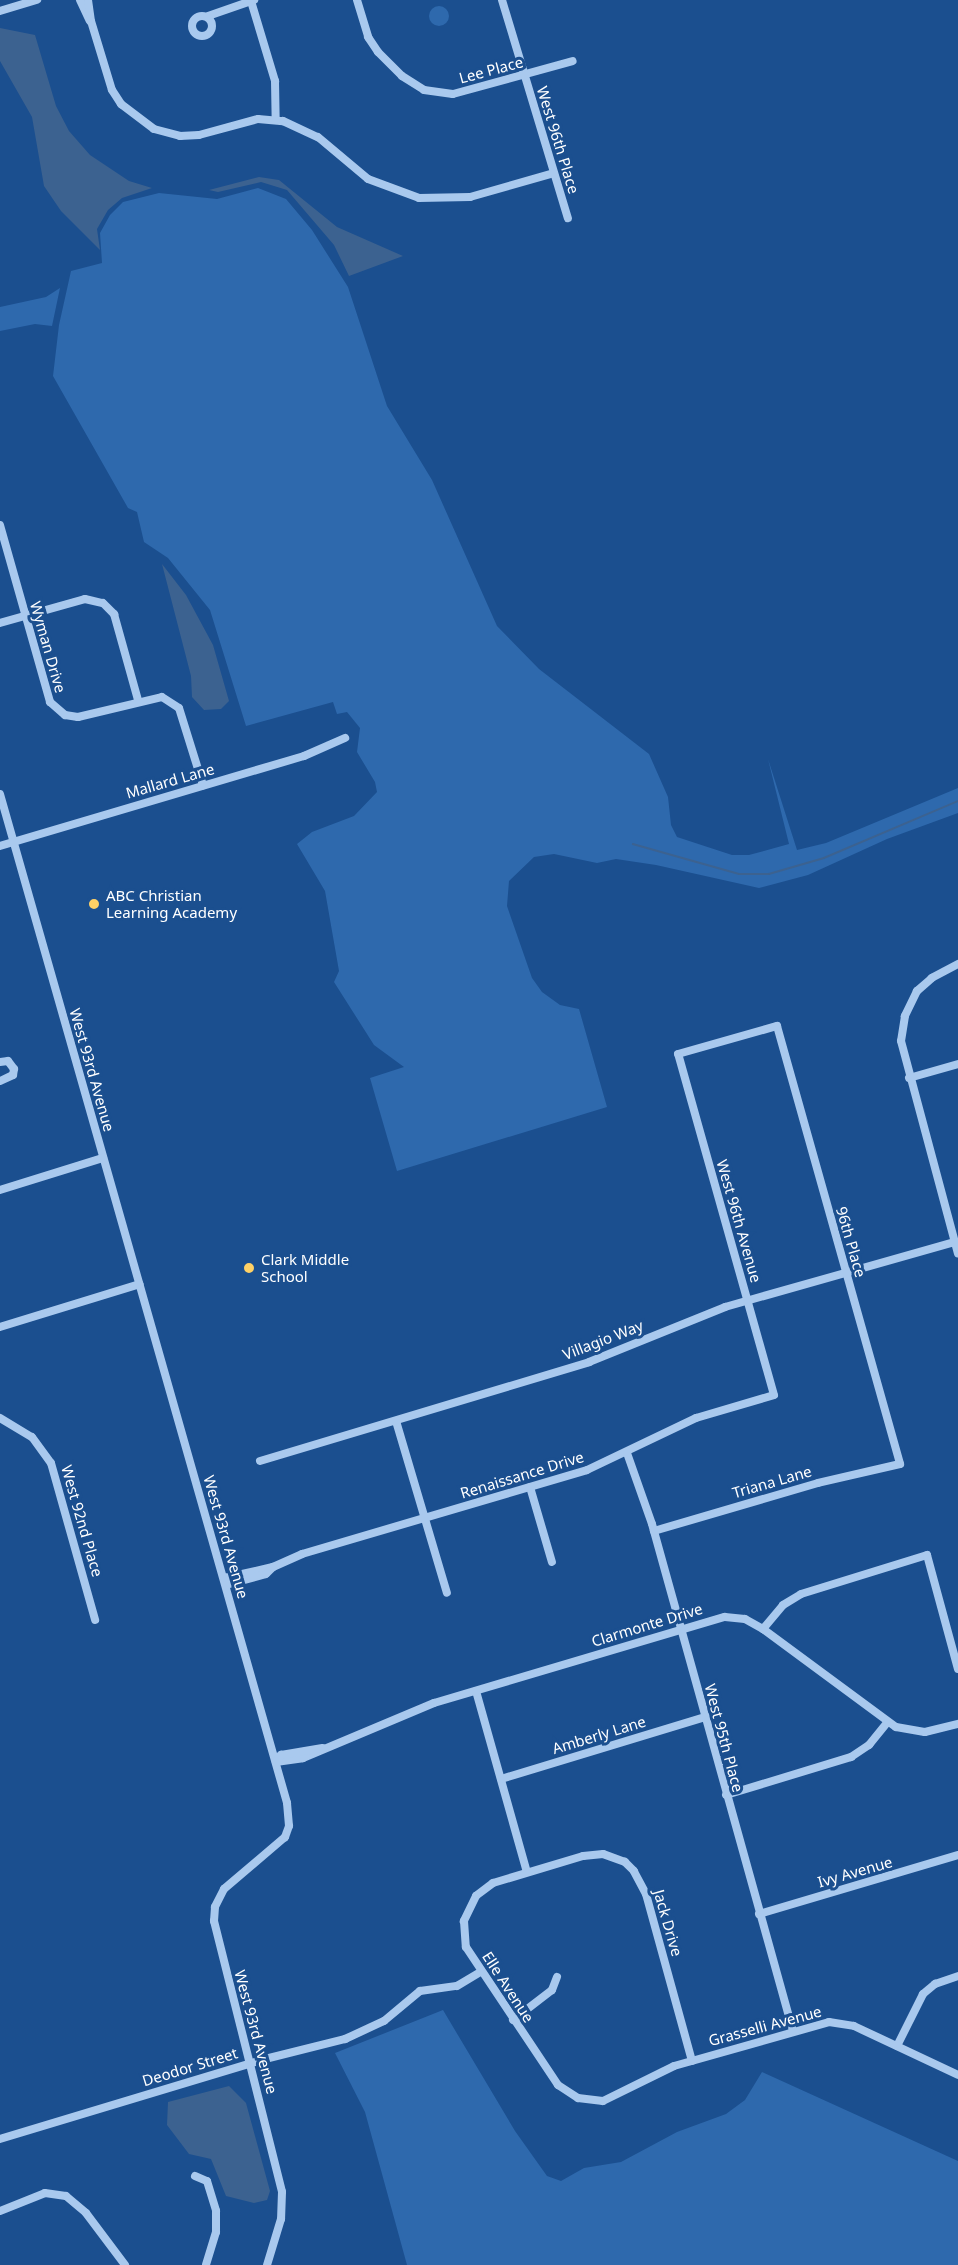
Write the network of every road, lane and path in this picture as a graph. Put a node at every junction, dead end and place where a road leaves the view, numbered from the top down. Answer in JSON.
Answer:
{"nodes":[{"id":1,"x":37,"y":0,"type":"edge"},
{"id":2,"x":80,"y":0,"type":"edge"},
{"id":3,"x":88,"y":0,"type":"edge"},
{"id":4,"x":253,"y":0,"type":"edge"},
{"id":5,"x":357,"y":0,"type":"edge"},
{"id":6,"x":502,"y":0,"type":"edge"},
{"id":7,"x":0,"y":11,"type":"edge"},
{"id":8,"x":208,"y":16,"type":"dead end"},
{"id":9,"x":91,"y":21,"type":"junction"},
{"id":10,"x":573,"y":61,"type":"dead end"},
{"id":11,"x":524,"y":75,"type":"junction"},
{"id":12,"x":276,"y":120,"type":"junction"},
{"id":13,"x":554,"y":173,"type":"junction"},
{"id":14,"x":568,"y":218,"type":"dead end"},
{"id":15,"x":0,"y":525,"type":"edge"},
{"id":16,"x":25,"y":616,"type":"junction"},
{"id":17,"x":0,"y":623,"type":"edge"},
{"id":18,"x":138,"y":700,"type":"junction"},
{"id":19,"x":345,"y":738,"type":"dead end"},
{"id":20,"x":203,"y":785,"type":"junction"},
{"id":21,"x":0,"y":795,"type":"edge"},
{"id":22,"x":13,"y":842,"type":"junction"},
{"id":23,"x":0,"y":846,"type":"edge"},
{"id":24,"x":958,"y":964,"type":"edge"},
{"id":25,"x":777,"y":1026,"type":"joint"},
{"id":26,"x":0,"y":1062,"type":"edge"},
{"id":27,"x":958,"y":1064,"type":"edge"},
{"id":28,"x":909,"y":1078,"type":"junction"},
{"id":29,"x":0,"y":1081,"type":"edge"},
{"id":30,"x":103,"y":1158,"type":"junction"},
{"id":31,"x":0,"y":1190,"type":"edge"},
{"id":32,"x":955,"y":1242,"type":"junction"},
{"id":33,"x":958,"y":1253,"type":"edge"},
{"id":34,"x":846,"y":1273,"type":"junction"},
{"id":35,"x":140,"y":1284,"type":"junction"},
{"id":36,"x":747,"y":1301,"type":"junction"},
{"id":37,"x":0,"y":1327,"type":"edge"},
{"id":38,"x":774,"y":1395,"type":"joint"},
{"id":39,"x":0,"y":1418,"type":"edge"},
{"id":40,"x":396,"y":1421,"type":"junction"},
{"id":41,"x":627,"y":1453,"type":"junction"},
{"id":42,"x":260,"y":1461,"type":"dead end"},
{"id":43,"x":900,"y":1464,"type":"joint"},
{"id":44,"x":531,"y":1487,"type":"junction"},
{"id":45,"x":424,"y":1519,"type":"junction"},
{"id":46,"x":654,"y":1532,"type":"junction"},
{"id":47,"x":552,"y":1562,"type":"dead end"},
{"id":48,"x":225,"y":1582,"type":"junction"},
{"id":49,"x":447,"y":1593,"type":"dead end"},
{"id":50,"x":95,"y":1620,"type":"dead end"},
{"id":51,"x":680,"y":1629,"type":"junction"},
{"id":52,"x":763,"y":1629,"type":"junction"},
{"id":53,"x":958,"y":1669,"type":"edge"},
{"id":54,"x":476,"y":1691,"type":"junction"},
{"id":55,"x":705,"y":1718,"type":"junction"},
{"id":56,"x":887,"y":1723,"type":"junction"},
{"id":57,"x":958,"y":1724,"type":"edge"},
{"id":58,"x":276,"y":1762,"type":"junction"},
{"id":59,"x":501,"y":1779,"type":"junction"},
{"id":60,"x":726,"y":1795,"type":"junction"},
{"id":61,"x":958,"y":1855,"type":"edge"},
{"id":62,"x":527,"y":1872,"type":"junction"},
{"id":63,"x":759,"y":1914,"type":"junction"},
{"id":64,"x":480,"y":1972,"type":"junction"},
{"id":65,"x":958,"y":1976,"type":"edge"},
{"id":66,"x":557,"y":1977,"type":"dead end"},
{"id":67,"x":513,"y":2020,"type":"junction"},
{"id":68,"x":794,"y":2031,"type":"junction"},
{"id":69,"x":897,"y":2046,"type":"junction"},
{"id":70,"x":692,"y":2061,"type":"junction"},
{"id":71,"x":251,"y":2063,"type":"junction"},
{"id":72,"x":958,"y":2075,"type":"edge"},
{"id":73,"x":578,"y":2098,"type":"joint"},
{"id":74,"x":0,"y":2139,"type":"edge"},
{"id":75,"x":195,"y":2176,"type":"dead end"},
{"id":76,"x":0,"y":2211,"type":"edge"},
{"id":77,"x":125,"y":2265,"type":"edge"},
{"id":78,"x":206,"y":2265,"type":"edge"},
{"id":79,"x":267,"y":2265,"type":"edge"}],
"edges":[{"from":1,"to":7,"type":"street"},
{"from":2,"to":9,"type":"street"},
{"from":3,"to":9,"type":"street"},
{"from":4,"to":8,"type":"street"},
{"from":4,"to":12,"type":"street"},
{"from":5,"to":11,"type":"street","name":"Lee Place"},
{"from":6,"to":11,"type":"street","name":"West 96th Place"},
{"from":9,"to":12,"type":"street"},
{"from":10,"to":11,"type":"street","name":"Lee Place"},
{"from":11,"to":13,"type":"street","name":"West 96th Place"},
{"from":12,"to":13,"type":"street"},
{"from":13,"to":14,"type":"street","name":"West 96th Place"},
{"from":15,"to":16,"type":"street","name":"Wyman Drive"},
{"from":16,"to":17,"type":"street"},
{"from":16,"to":18,"type":"street","name":"Wyman Drive"},
{"from":16,"to":18,"type":"street"},
{"from":18,"to":20,"type":"street","name":"Wyman Drive"},
{"from":19,"to":20,"type":"street","name":"Mallard Lane"},
{"from":20,"to":22,"type":"street","name":"Mallard Lane"},
{"from":21,"to":22,"type":"street","name":"West 93rd Avenue"},
{"from":22,"to":23,"type":"street","name":"Mallard Lane"},
{"from":22,"to":30,"type":"street","name":"West 93rd Avenue"},
{"from":24,"to":28,"type":"street"},
{"from":25,"to":34,"type":"street","name":"96th Place"},
{"from":25,"to":36,"type":"street","name":"West 96th Avenue"},
{"from":26,"to":29,"type":"street"},
{"from":27,"to":28,"type":"street"},
{"from":28,"to":32,"type":"street"},
{"from":30,"to":31,"type":"street"},
{"from":30,"to":35,"type":"street","name":"West 93rd Avenue"},
{"from":32,"to":33,"type":"street"},
{"from":32,"to":34,"type":"street","name":"Villagio Way"},
{"from":34,"to":36,"type":"street","name":"Villagio Way"},
{"from":34,"to":43,"type":"street","name":"96th Place"},
{"from":35,"to":37,"type":"street"},
{"from":35,"to":48,"type":"street","name":"West 93rd Avenue"},
{"from":36,"to":38,"type":"street","name":"West 96th Avenue"},
{"from":36,"to":40,"type":"street","name":"Villagio Way"},
{"from":38,"to":41,"type":"street","name":"Renaissance Drive"},
{"from":39,"to":50,"type":"street","name":"West 92nd Place"},
{"from":40,"to":42,"type":"street","name":"Villagio Way"},
{"from":40,"to":45,"type":"street"},
{"from":41,"to":44,"type":"street","name":"Renaissance Drive"},
{"from":41,"to":46,"type":"street","name":"West 95th Place"},
{"from":43,"to":46,"type":"street","name":"Triana Lane"},
{"from":44,"to":45,"type":"street","name":"Renaissance Drive"},
{"from":44,"to":47,"type":"street"},
{"from":45,"to":48,"type":"street","name":"Renaissance Drive"},
{"from":45,"to":49,"type":"street"},
{"from":46,"to":51,"type":"street","name":"West 95th Place"},
{"from":48,"to":58,"type":"street","name":"West 93rd Avenue"},
{"from":51,"to":52,"type":"street","name":"Clarmonte Drive"},
{"from":51,"to":54,"type":"street","name":"Clarmonte Drive"},
{"from":51,"to":55,"type":"street","name":"West 95th Place"},
{"from":52,"to":53,"type":"street"},
{"from":52,"to":56,"type":"street","name":"Clarmonte Drive"},
{"from":54,"to":58,"type":"street","name":"Clarmonte Drive"},
{"from":54,"to":59,"type":"street"},
{"from":55,"to":59,"type":"street","name":"Amberly Lane"},
{"from":55,"to":60,"type":"street","name":"West 95th Place"},
{"from":56,"to":57,"type":"street","name":"Clarmonte Drive"},
{"from":56,"to":60,"type":"street"},
{"from":58,"to":71,"type":"street","name":"West 93rd Avenue"},
{"from":59,"to":62,"type":"street"},
{"from":60,"to":63,"type":"street","name":"West 95th Place"},
{"from":61,"to":63,"type":"street","name":"Ivy Avenue"},
{"from":62,"to":64,"type":"street","name":"Elle Avenue"},
{"from":62,"to":70,"type":"street","name":"Jack Drive"},
{"from":63,"to":68,"type":"street","name":"West 95th Place"},
{"from":64,"to":67,"type":"street","name":"Elle Avenue"},
{"from":64,"to":71,"type":"street","name":"Deodor Street"},
{"from":65,"to":69,"type":"street"},
{"from":66,"to":67,"type":"street"},
{"from":67,"to":73,"type":"street","name":"Elle Avenue"},
{"from":68,"to":69,"type":"street","name":"Grasselli Avenue"},
{"from":68,"to":70,"type":"street","name":"Grasselli Avenue"},
{"from":69,"to":72,"type":"street","name":"Grasselli Avenue"},
{"from":70,"to":73,"type":"street","name":"Grasselli Avenue"},
{"from":71,"to":74,"type":"street","name":"Deodor Street"},
{"from":71,"to":79,"type":"street","name":"West 93rd Avenue"},
{"from":75,"to":78,"type":"street"},
{"from":76,"to":77,"type":"street"}]}
